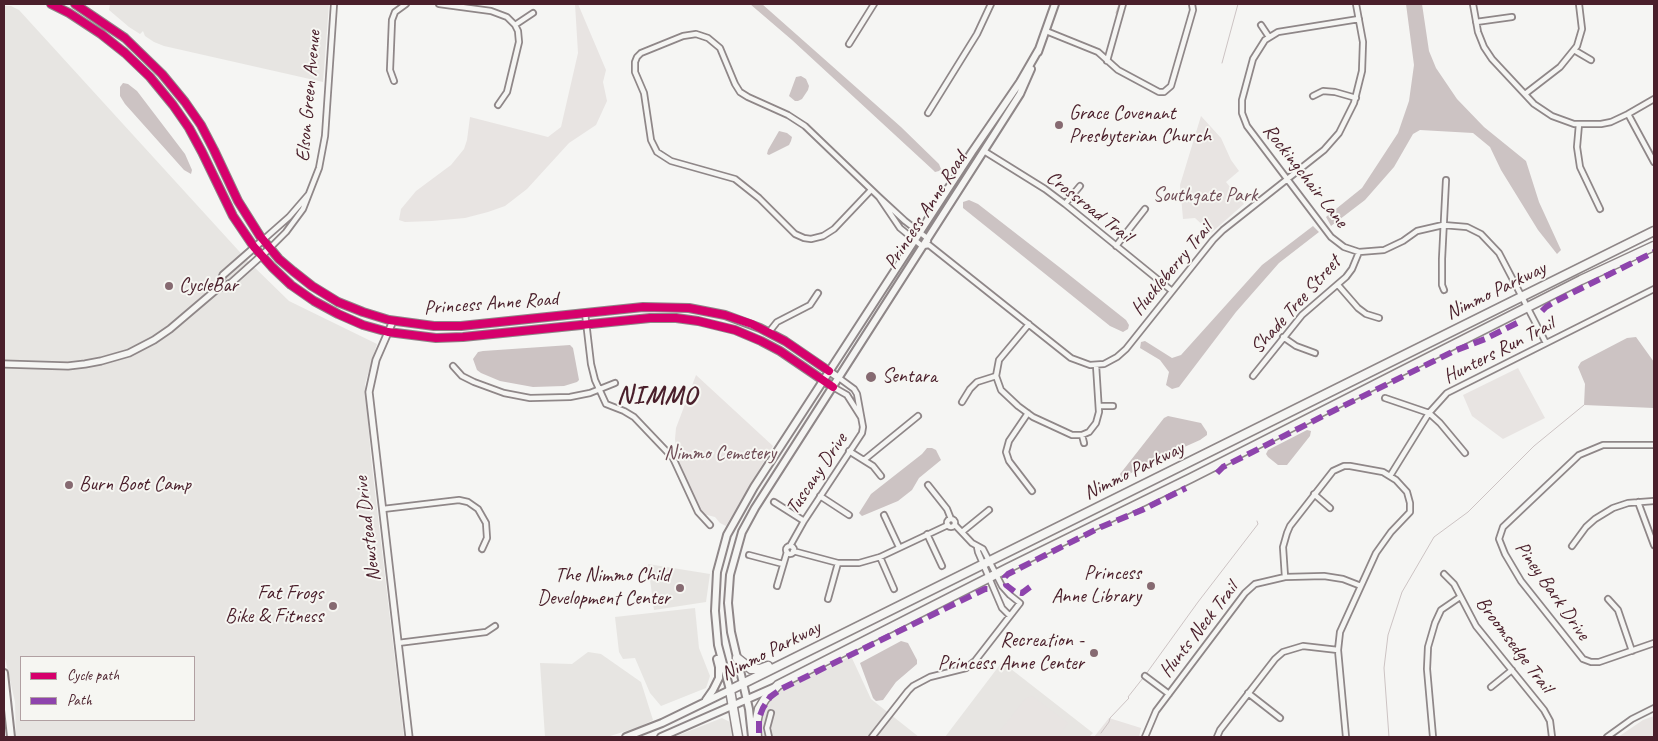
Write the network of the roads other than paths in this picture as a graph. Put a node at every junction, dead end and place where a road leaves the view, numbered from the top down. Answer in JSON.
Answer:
{"nodes":[{"id":1,"x":51,"y":4,"type":"edge"},
{"id":2,"x":75,"y":4,"type":"edge"},
{"id":3,"x":334,"y":4,"type":"edge"},
{"id":4,"x":406,"y":4,"type":"edge"},
{"id":5,"x":439,"y":4,"type":"edge"},
{"id":6,"x":874,"y":4,"type":"edge"},
{"id":7,"x":991,"y":4,"type":"edge"},
{"id":8,"x":1056,"y":4,"type":"edge"},
{"id":9,"x":1123,"y":4,"type":"edge"},
{"id":10,"x":1192,"y":4,"type":"edge"},
{"id":11,"x":1356,"y":4,"type":"edge"},
{"id":12,"x":1473,"y":4,"type":"edge"},
{"id":13,"x":1579,"y":4,"type":"edge"},
{"id":14,"x":397,"y":6,"type":"edge"},
{"id":15,"x":474,"y":6,"type":"edge"},
{"id":16,"x":533,"y":13,"type":"dead end"},
{"id":17,"x":1512,"y":17,"type":"dead end"},
{"id":18,"x":1359,"y":19,"type":"junction"},
{"id":19,"x":1476,"y":22,"type":"junction"},
{"id":20,"x":516,"y":25,"type":"junction"},
{"id":21,"x":1261,"y":25,"type":"dead end"},
{"id":22,"x":1046,"y":31,"type":"junction"},
{"id":23,"x":1269,"y":37,"type":"junction"},
{"id":24,"x":849,"y":44,"type":"dead end"},
{"id":25,"x":1039,"y":49,"type":"junction"},
{"id":26,"x":1574,"y":50,"type":"junction"},
{"id":27,"x":1108,"y":60,"type":"junction"},
{"id":28,"x":1591,"y":60,"type":"dead end"},
{"id":29,"x":394,"y":81,"type":"dead end"},
{"id":30,"x":1525,"y":94,"type":"junction"},
{"id":31,"x":1313,"y":96,"type":"dead end"},
{"id":32,"x":1356,"y":98,"type":"junction"},
{"id":33,"x":1654,"y":99,"type":"edge"},
{"id":34,"x":498,"y":105,"type":"dead end"},
{"id":35,"x":928,"y":113,"type":"dead end"},
{"id":36,"x":1628,"y":114,"type":"junction"},
{"id":37,"x":1579,"y":124,"type":"junction"},
{"id":38,"x":984,"y":151,"type":"junction"},
{"id":39,"x":1654,"y":162,"type":"edge"},
{"id":40,"x":1288,"y":180,"type":"junction"},
{"id":41,"x":1446,"y":180,"type":"dead end"},
{"id":42,"x":1080,"y":186,"type":"dead end"},
{"id":43,"x":312,"y":190,"type":"junction"},
{"id":44,"x":871,"y":190,"type":"junction"},
{"id":45,"x":879,"y":197,"type":"junction"},
{"id":46,"x":1065,"y":204,"type":"junction"},
{"id":47,"x":1145,"y":209,"type":"dead end"},
{"id":48,"x":1600,"y":209,"type":"dead end"},
{"id":49,"x":1443,"y":225,"type":"junction"},
{"id":50,"x":1654,"y":231,"type":"edge"},
{"id":51,"x":920,"y":233,"type":"junction"},
{"id":52,"x":263,"y":240,"type":"junction"},
{"id":53,"x":915,"y":240,"type":"junction"},
{"id":54,"x":926,"y":243,"type":"junction"},
{"id":55,"x":1116,"y":246,"type":"junction"},
{"id":56,"x":1654,"y":246,"type":"edge"},
{"id":57,"x":254,"y":247,"type":"junction"},
{"id":58,"x":270,"y":248,"type":"junction"},
{"id":59,"x":1359,"y":252,"type":"junction"},
{"id":60,"x":261,"y":256,"type":"junction"},
{"id":61,"x":1338,"y":285,"type":"junction"},
{"id":62,"x":217,"y":289,"type":"junction"},
{"id":63,"x":1444,"y":290,"type":"dead end"},
{"id":64,"x":1654,"y":290,"type":"edge"},
{"id":65,"x":1172,"y":291,"type":"junction"},
{"id":66,"x":818,"y":293,"type":"dead end"},
{"id":67,"x":1522,"y":297,"type":"junction"},
{"id":68,"x":1528,"y":308,"type":"junction"},
{"id":69,"x":586,"y":313,"type":"junction"},
{"id":70,"x":1379,"y":318,"type":"dead end"},
{"id":71,"x":393,"y":321,"type":"junction"},
{"id":72,"x":586,"y":324,"type":"junction"},
{"id":73,"x":1029,"y":324,"type":"junction"},
{"id":74,"x":388,"y":332,"type":"junction"},
{"id":75,"x":769,"y":332,"type":"junction"},
{"id":76,"x":1283,"y":337,"type":"junction"},
{"id":77,"x":1546,"y":343,"type":"junction"},
{"id":78,"x":1315,"y":353,"type":"dead end"},
{"id":79,"x":4,"y":364,"type":"edge"},
{"id":80,"x":1096,"y":365,"type":"junction"},
{"id":81,"x":453,"y":366,"type":"dead end"},
{"id":82,"x":829,"y":371,"type":"junction"},
{"id":83,"x":996,"y":376,"type":"junction"},
{"id":84,"x":1252,"y":376,"type":"dead end"},
{"id":85,"x":839,"y":378,"type":"junction"},
{"id":86,"x":823,"y":380,"type":"junction"},
{"id":87,"x":615,"y":383,"type":"dead end"},
{"id":88,"x":833,"y":387,"type":"junction"},
{"id":89,"x":599,"y":389,"type":"junction"},
{"id":90,"x":1385,"y":398,"type":"dead end"},
{"id":91,"x":962,"y":402,"type":"dead end"},
{"id":92,"x":1100,"y":406,"type":"junction"},
{"id":93,"x":1113,"y":406,"type":"dead end"},
{"id":94,"x":1028,"y":413,"type":"junction"},
{"id":95,"x":1429,"y":413,"type":"junction"},
{"id":96,"x":918,"y":416,"type":"dead end"},
{"id":97,"x":862,"y":418,"type":"junction"},
{"id":98,"x":1082,"y":435,"type":"junction"},
{"id":99,"x":1084,"y":443,"type":"dead end"},
{"id":100,"x":1654,"y":445,"type":"edge"},
{"id":101,"x":849,"y":451,"type":"junction"},
{"id":102,"x":1465,"y":453,"type":"dead end"},
{"id":103,"x":864,"y":460,"type":"junction"},
{"id":104,"x":881,"y":476,"type":"dead end"},
{"id":105,"x":1390,"y":476,"type":"junction"},
{"id":106,"x":928,"y":485,"type":"dead end"},
{"id":107,"x":1032,"y":491,"type":"dead end"},
{"id":108,"x":1314,"y":494,"type":"junction"},
{"id":109,"x":820,"y":496,"type":"junction"},
{"id":110,"x":1654,"y":501,"type":"edge"},
{"id":111,"x":774,"y":502,"type":"dead end"},
{"id":112,"x":1638,"y":502,"type":"junction"},
{"id":113,"x":1330,"y":508,"type":"dead end"},
{"id":114,"x":382,"y":509,"type":"junction"},
{"id":115,"x":989,"y":510,"type":"dead end"},
{"id":116,"x":849,"y":515,"type":"dead end"},
{"id":117,"x":884,"y":515,"type":"dead end"},
{"id":118,"x":951,"y":519,"type":"junction"},
{"id":119,"x":804,"y":521,"type":"junction"},
{"id":120,"x":954,"y":524,"type":"junction"},
{"id":121,"x":710,"y":525,"type":"dead end"},
{"id":122,"x":948,"y":525,"type":"junction"},
{"id":123,"x":962,"y":532,"type":"junction"},
{"id":124,"x":927,"y":534,"type":"junction"},
{"id":125,"x":1654,"y":545,"type":"edge"},
{"id":126,"x":790,"y":546,"type":"junction"},
{"id":127,"x":1572,"y":546,"type":"dead end"},
{"id":128,"x":899,"y":547,"type":"junction"},
{"id":129,"x":977,"y":547,"type":"junction"},
{"id":130,"x":482,"y":549,"type":"dead end"},
{"id":131,"x":787,"y":552,"type":"junction"},
{"id":132,"x":793,"y":552,"type":"junction"},
{"id":133,"x":750,"y":555,"type":"dead end"},
{"id":134,"x":880,"y":557,"type":"junction"},
{"id":135,"x":986,"y":562,"type":"junction"},
{"id":136,"x":838,"y":563,"type":"junction"},
{"id":137,"x":783,"y":564,"type":"junction"},
{"id":138,"x":942,"y":566,"type":"dead end"},
{"id":139,"x":1444,"y":574,"type":"dead end"},
{"id":140,"x":993,"y":576,"type":"junction"},
{"id":141,"x":1285,"y":578,"type":"junction"},
{"id":142,"x":777,"y":586,"type":"dead end"},
{"id":143,"x":1361,"y":586,"type":"junction"},
{"id":144,"x":894,"y":589,"type":"dead end"},
{"id":145,"x":1460,"y":597,"type":"junction"},
{"id":146,"x":828,"y":599,"type":"dead end"},
{"id":147,"x":1608,"y":599,"type":"dead end"},
{"id":148,"x":714,"y":611,"type":"junction"},
{"id":149,"x":1010,"y":616,"type":"junction"},
{"id":150,"x":496,"y":626,"type":"dead end"},
{"id":151,"x":827,"y":641,"type":"junction"},
{"id":152,"x":398,"y":643,"type":"junction"},
{"id":153,"x":1654,"y":643,"type":"edge"},
{"id":154,"x":1338,"y":650,"type":"junction"},
{"id":155,"x":1632,"y":650,"type":"junction"},
{"id":156,"x":737,"y":658,"type":"junction"},
{"id":157,"x":1512,"y":670,"type":"junction"},
{"id":158,"x":4,"y":673,"type":"edge"},
{"id":159,"x":1145,"y":676,"type":"dead end"},
{"id":160,"x":744,"y":683,"type":"junction"},
{"id":161,"x":778,"y":685,"type":"junction"},
{"id":162,"x":1492,"y":687,"type":"dead end"},
{"id":163,"x":730,"y":690,"type":"junction"},
{"id":164,"x":1248,"y":693,"type":"junction"},
{"id":165,"x":1169,"y":694,"type":"junction"},
{"id":166,"x":747,"y":700,"type":"junction"},
{"id":167,"x":704,"y":702,"type":"junction"},
{"id":168,"x":734,"y":706,"type":"junction"},
{"id":169,"x":1654,"y":708,"type":"edge"},
{"id":170,"x":771,"y":713,"type":"dead end"},
{"id":171,"x":1280,"y":718,"type":"dead end"},
{"id":172,"x":10,"y":737,"type":"edge"},
{"id":173,"x":409,"y":737,"type":"edge"},
{"id":174,"x":626,"y":737,"type":"edge"},
{"id":175,"x":661,"y":737,"type":"edge"},
{"id":176,"x":738,"y":737,"type":"edge"},
{"id":177,"x":752,"y":737,"type":"edge"},
{"id":178,"x":756,"y":737,"type":"edge"},
{"id":179,"x":769,"y":737,"type":"edge"},
{"id":180,"x":872,"y":737,"type":"edge"},
{"id":181,"x":1145,"y":737,"type":"edge"},
{"id":182,"x":1217,"y":737,"type":"edge"},
{"id":183,"x":1346,"y":737,"type":"edge"},
{"id":184,"x":1433,"y":737,"type":"edge"},
{"id":185,"x":1552,"y":737,"type":"edge"},
{"id":186,"x":1607,"y":737,"type":"edge"}],
"edges":[{"from":1,"to":57,"type":"main road","name":"Princess Anne Road"},
{"from":2,"to":52,"type":"main road","name":"Princess Anne Road"},
{"from":3,"to":43,"type":"street","name":"Elson Green Avenue"},
{"from":4,"to":14,"type":"street"},
{"from":5,"to":15,"type":"street"},
{"from":6,"to":24,"type":"street"},
{"from":7,"to":35,"type":"street"},
{"from":8,"to":22,"type":"main road","name":"Princess Anne Road"},
{"from":9,"to":27,"type":"street"},
{"from":10,"to":27,"type":"street"},
{"from":11,"to":18,"type":"street","name":"Huckleberry Trail"},
{"from":12,"to":19,"type":"street"},
{"from":13,"to":26,"type":"street"},
{"from":14,"to":29,"type":"street"},
{"from":15,"to":20,"type":"street"},
{"from":16,"to":20,"type":"street"},
{"from":17,"to":19,"type":"street"},
{"from":18,"to":23,"type":"street"},
{"from":18,"to":32,"type":"street","name":"Huckleberry Trail"},
{"from":19,"to":30,"type":"street"},
{"from":20,"to":34,"type":"street"},
{"from":21,"to":23,"type":"street"},
{"from":22,"to":25,"type":"main road","name":"Princess Anne Road"},
{"from":22,"to":27,"type":"street"},
{"from":23,"to":40,"type":"street","name":"Rockingchair Lane"},
{"from":25,"to":38,"type":"main road","name":"Princess Anne Road"},
{"from":25,"to":51,"type":"main road","name":"Princess Anne Road"},
{"from":26,"to":28,"type":"street"},
{"from":26,"to":30,"type":"street"},
{"from":30,"to":37,"type":"street"},
{"from":31,"to":32,"type":"street"},
{"from":32,"to":40,"type":"street","name":"Huckleberry Trail"},
{"from":33,"to":36,"type":"street"},
{"from":36,"to":37,"type":"street"},
{"from":36,"to":39,"type":"street"},
{"from":37,"to":48,"type":"street"},
{"from":38,"to":46,"type":"street","name":"Crossroad Trail"},
{"from":38,"to":54,"type":"main road","name":"Princess Anne Road"},
{"from":40,"to":59,"type":"street","name":"Rockingchair Lane"},
{"from":40,"to":65,"type":"street","name":"Huckleberry Trail"},
{"from":41,"to":49,"type":"street"},
{"from":42,"to":46,"type":"street"},
{"from":43,"to":52,"type":"street","name":"Elson Green Avenue"},
{"from":43,"to":58,"type":"street","name":"Elson Green Avenue"},
{"from":44,"to":44,"type":"street"},
{"from":44,"to":45,"type":"street"},
{"from":45,"to":51,"type":"street"},
{"from":45,"to":53,"type":"street"},
{"from":46,"to":55,"type":"street","name":"Crossroad Trail"},
{"from":47,"to":55,"type":"street"},
{"from":49,"to":59,"type":"street"},
{"from":49,"to":63,"type":"street"},
{"from":49,"to":67,"type":"street"},
{"from":50,"to":67,"type":"highway","name":"Nimmo Parkway"},
{"from":51,"to":53,"type":"main road","name":"Princess Anne Road"},
{"from":51,"to":54,"type":"street"},
{"from":52,"to":57,"type":"street","name":"Elson Green Avenue"},
{"from":52,"to":58,"type":"main road","name":"Princess Anne Road"},
{"from":53,"to":54,"type":"street"},
{"from":53,"to":82,"type":"main road","name":"Princess Anne Road"},
{"from":54,"to":73,"type":"street"},
{"from":54,"to":85,"type":"main road","name":"Princess Anne Road"},
{"from":55,"to":65,"type":"street","name":"Crossroad Trail"},
{"from":56,"to":68,"type":"highway","name":"Nimmo Parkway"},
{"from":57,"to":60,"type":"main road","name":"Princess Anne Road"},
{"from":57,"to":62,"type":"street","name":"Elson Green Avenue"},
{"from":58,"to":60,"type":"street","name":"Elson Green Avenue"},
{"from":58,"to":71,"type":"main road","name":"Princess Anne Road"},
{"from":59,"to":61,"type":"street","name":"Shade Tree Street"},
{"from":60,"to":62,"type":"street","name":"Elson Green Avenue"},
{"from":60,"to":74,"type":"main road","name":"Princess Anne Road"},
{"from":61,"to":70,"type":"street"},
{"from":61,"to":76,"type":"street","name":"Shade Tree Street"},
{"from":62,"to":79,"type":"street","name":"Elson Green Avenue"},
{"from":64,"to":77,"type":"street","name":"Hunters Run Trail"},
{"from":65,"to":80,"type":"street","name":"Huckleberry Trail"},
{"from":66,"to":75,"type":"street"},
{"from":67,"to":68,"type":"street"},
{"from":67,"to":135,"type":"highway","name":"Nimmo Parkway"},
{"from":68,"to":77,"type":"street"},
{"from":68,"to":140,"type":"highway","name":"Nimmo Parkway"},
{"from":69,"to":71,"type":"main road","name":"Princess Anne Road"},
{"from":69,"to":72,"type":"street"},
{"from":69,"to":75,"type":"main road","name":"Princess Anne Road"},
{"from":71,"to":74,"type":"street","name":"Newstead Drive"},
{"from":72,"to":74,"type":"main road","name":"Princess Anne Road"},
{"from":72,"to":86,"type":"main road","name":"Princess Anne Road"},
{"from":72,"to":89,"type":"street"},
{"from":73,"to":80,"type":"street"},
{"from":73,"to":83,"type":"street"},
{"from":74,"to":114,"type":"street","name":"Newstead Drive"},
{"from":75,"to":82,"type":"main road","name":"Princess Anne Road"},
{"from":76,"to":78,"type":"street"},
{"from":76,"to":84,"type":"street","name":"Shade Tree Street"},
{"from":77,"to":95,"type":"street","name":"Hunters Run Trail"},
{"from":80,"to":92,"type":"street"},
{"from":81,"to":89,"type":"street"},
{"from":82,"to":85,"type":"main road","name":"Princess Anne Road"},
{"from":82,"to":86,"type":"main road"},
{"from":83,"to":91,"type":"street"},
{"from":83,"to":94,"type":"street"},
{"from":85,"to":88,"type":"main road"},
{"from":85,"to":97,"type":"street","name":"Tuscany Drive"},
{"from":86,"to":88,"type":"main road","name":"Princess Anne Road"},
{"from":86,"to":148,"type":"main road"},
{"from":87,"to":89,"type":"street"},
{"from":88,"to":97,"type":"street","name":"Tuscany Drive"},
{"from":88,"to":156,"type":"main road"},
{"from":89,"to":121,"type":"street"},
{"from":90,"to":95,"type":"street"},
{"from":92,"to":93,"type":"street"},
{"from":92,"to":98,"type":"street"},
{"from":94,"to":98,"type":"street"},
{"from":94,"to":107,"type":"street"},
{"from":95,"to":102,"type":"street"},
{"from":95,"to":105,"type":"street","name":"Hunters Run Trail"},
{"from":96,"to":103,"type":"street"},
{"from":97,"to":101,"type":"street","name":"Tuscany Drive"},
{"from":98,"to":99,"type":"street"},
{"from":100,"to":155,"type":"street","name":"Piney Bark Drive"},
{"from":101,"to":103,"type":"street"},
{"from":101,"to":109,"type":"street","name":"Tuscany Drive"},
{"from":103,"to":104,"type":"street"},
{"from":105,"to":108,"type":"street"},
{"from":105,"to":143,"type":"street"},
{"from":106,"to":118,"type":"street"},
{"from":108,"to":113,"type":"street"},
{"from":108,"to":141,"type":"street"},
{"from":109,"to":116,"type":"street"},
{"from":109,"to":119,"type":"street","name":"Tuscany Drive"},
{"from":110,"to":112,"type":"street"},
{"from":111,"to":119,"type":"street"},
{"from":112,"to":125,"type":"street"},
{"from":112,"to":127,"type":"street"},
{"from":114,"to":130,"type":"street"},
{"from":114,"to":152,"type":"street","name":"Newstead Drive"},
{"from":115,"to":123,"type":"street"},
{"from":117,"to":128,"type":"street"},
{"from":118,"to":120,"type":"street"},
{"from":118,"to":122,"type":"street"},
{"from":119,"to":126,"type":"street","name":"Tuscany Drive"},
{"from":120,"to":122,"type":"street"},
{"from":120,"to":123,"type":"street"},
{"from":122,"to":124,"type":"street"},
{"from":123,"to":129,"type":"street"},
{"from":124,"to":128,"type":"street"},
{"from":124,"to":138,"type":"street"},
{"from":126,"to":131,"type":"street"},
{"from":126,"to":132,"type":"street"},
{"from":128,"to":134,"type":"street"},
{"from":129,"to":135,"type":"street"},
{"from":129,"to":135,"type":"street"},
{"from":131,"to":132,"type":"street"},
{"from":131,"to":137,"type":"street"},
{"from":132,"to":136,"type":"street"},
{"from":133,"to":137,"type":"street"},
{"from":134,"to":136,"type":"street"},
{"from":134,"to":144,"type":"street"},
{"from":135,"to":140,"type":"street"},
{"from":135,"to":140,"type":"street"},
{"from":135,"to":151,"type":"highway","name":"Nimmo Parkway"},
{"from":136,"to":146,"type":"street"},
{"from":137,"to":142,"type":"street"},
{"from":139,"to":145,"type":"street","name":"Broomsedge Trail"},
{"from":140,"to":149,"type":"street"},
{"from":140,"to":149,"type":"street"},
{"from":140,"to":161,"type":"highway","name":"Nimmo Parkway"},
{"from":141,"to":143,"type":"street","name":"Hunts Neck Trail"},
{"from":141,"to":165,"type":"street","name":"Hunts Neck Trail"},
{"from":143,"to":154,"type":"street"},
{"from":145,"to":157,"type":"street","name":"Broomsedge Trail"},
{"from":145,"to":184,"type":"street"},
{"from":147,"to":155,"type":"street"},
{"from":148,"to":163,"type":"main road"},
{"from":148,"to":167,"type":"main road"},
{"from":149,"to":180,"type":"street"},
{"from":150,"to":152,"type":"street"},
{"from":151,"to":156,"type":"highway"},
{"from":151,"to":160,"type":"highway","name":"Nimmo Parkway"},
{"from":152,"to":173,"type":"street","name":"Newstead Drive"},
{"from":153,"to":155,"type":"street","name":"Piney Bark Drive"},
{"from":154,"to":164,"type":"street"},
{"from":154,"to":183,"type":"street"},
{"from":156,"to":160,"type":"main road"},
{"from":157,"to":162,"type":"street"},
{"from":157,"to":185,"type":"street","name":"Broomsedge Trail"},
{"from":158,"to":172,"type":"main road"},
{"from":159,"to":165,"type":"street"},
{"from":160,"to":163,"type":"highway","name":"Nimmo Parkway"},
{"from":160,"to":166,"type":"main road"},
{"from":161,"to":166,"type":"main road","name":"Nimmo Parkway"},
{"from":161,"to":178,"type":"highway"},
{"from":163,"to":167,"type":"main road","name":"Nimmo Parkway"},
{"from":163,"to":168,"type":"highway"},
{"from":164,"to":171,"type":"street"},
{"from":164,"to":182,"type":"street"},
{"from":165,"to":181,"type":"street","name":"Hunts Neck Trail"},
{"from":166,"to":168,"type":"main road","name":"Nimmo Parkway"},
{"from":166,"to":177,"type":"main road"},
{"from":167,"to":174,"type":"main road","name":"Nimmo Parkway"},
{"from":168,"to":175,"type":"main road","name":"Nimmo Parkway"},
{"from":168,"to":176,"type":"highway"},
{"from":169,"to":186,"type":"street"},
{"from":170,"to":179,"type":"street"}]}
